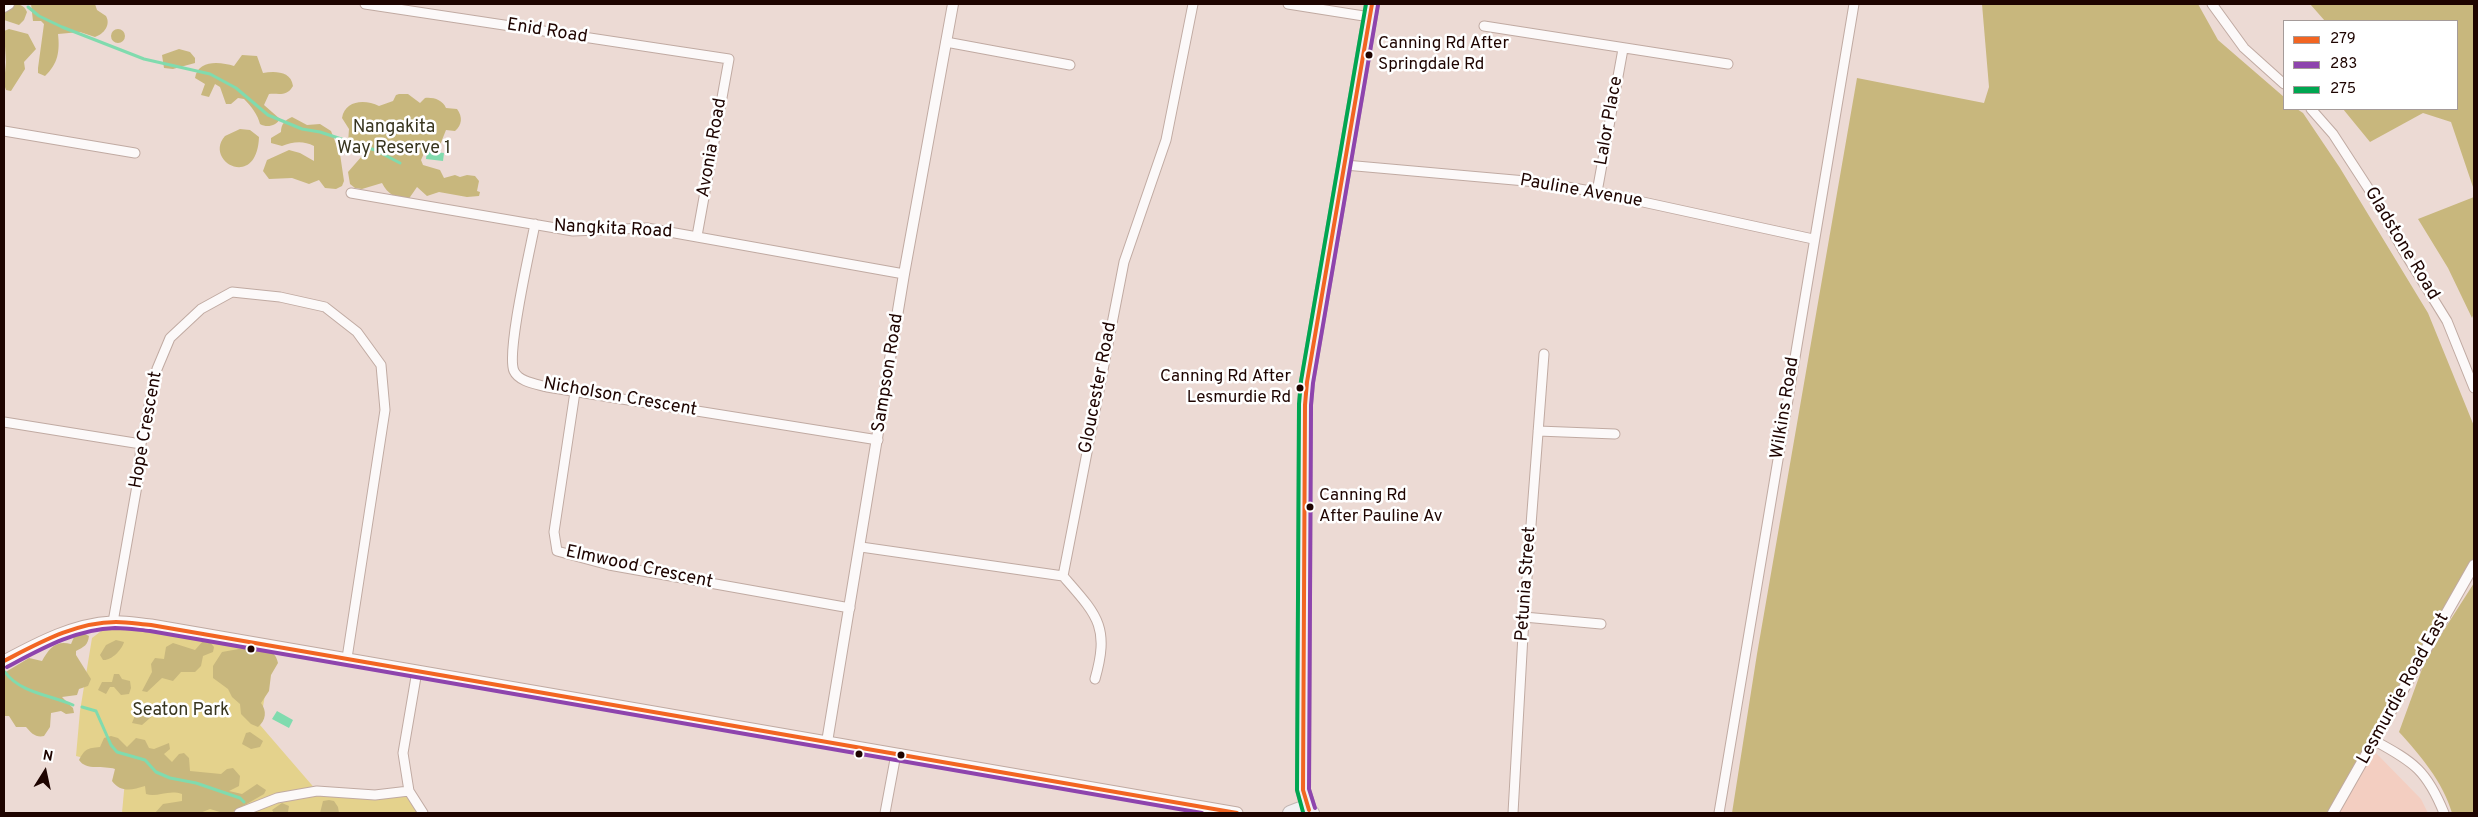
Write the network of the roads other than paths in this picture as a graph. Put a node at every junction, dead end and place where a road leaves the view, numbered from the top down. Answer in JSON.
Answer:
{"nodes":[{"id":1,"x":9,"y":4,"type":"edge"},
{"id":2,"x":365,"y":4,"type":"edge"},
{"id":3,"x":953,"y":4,"type":"edge"},
{"id":4,"x":1192,"y":4,"type":"edge"},
{"id":5,"x":1288,"y":4,"type":"edge"},
{"id":6,"x":1854,"y":4,"type":"edge"},
{"id":7,"x":2212,"y":4,"type":"edge"},
{"id":8,"x":4,"y":7,"type":"edge"},
{"id":9,"x":1371,"y":10,"type":"edge"},
{"id":10,"x":1484,"y":26,"type":"dead end"},
{"id":11,"x":946,"y":42,"type":"junction"},
{"id":12,"x":1624,"y":49,"type":"junction"},
{"id":13,"x":730,"y":60,"type":"joint"},
{"id":14,"x":1728,"y":64,"type":"dead end"},
{"id":15,"x":1070,"y":65,"type":"dead end"},
{"id":16,"x":2283,"y":83,"type":"edge"},
{"id":17,"x":2312,"y":110,"type":"edge"},
{"id":18,"x":4,"y":131,"type":"edge"},
{"id":19,"x":135,"y":153,"type":"dead end"},
{"id":20,"x":1345,"y":165,"type":"junction"},
{"id":21,"x":1597,"y":192,"type":"junction"},
{"id":22,"x":351,"y":193,"type":"dead end"},
{"id":23,"x":535,"y":224,"type":"junction"},
{"id":24,"x":697,"y":236,"type":"junction"},
{"id":25,"x":1814,"y":239,"type":"junction"},
{"id":26,"x":904,"y":274,"type":"junction"},
{"id":27,"x":1544,"y":354,"type":"dead end"},
{"id":28,"x":2474,"y":388,"type":"edge"},
{"id":29,"x":575,"y":392,"type":"junction"},
{"id":30,"x":4,"y":422,"type":"edge"},
{"id":31,"x":1538,"y":431,"type":"junction"},
{"id":32,"x":1615,"y":434,"type":"dead end"},
{"id":33,"x":878,"y":440,"type":"junction"},
{"id":34,"x":142,"y":444,"type":"junction"},
{"id":35,"x":860,"y":547,"type":"junction"},
{"id":36,"x":2474,"y":565,"type":"edge"},
{"id":37,"x":1062,"y":576,"type":"junction"},
{"id":38,"x":850,"y":608,"type":"junction"},
{"id":39,"x":1524,"y":617,"type":"junction"},
{"id":40,"x":113,"y":622,"type":"junction"},
{"id":41,"x":1601,"y":624,"type":"dead end"},
{"id":42,"x":347,"y":658,"type":"junction"},
{"id":43,"x":4,"y":661,"type":"edge"},
{"id":44,"x":418,"y":671,"type":"junction"},
{"id":45,"x":1095,"y":679,"type":"dead end"},
{"id":46,"x":2375,"y":741,"type":"junction"},
{"id":47,"x":826,"y":742,"type":"junction"},
{"id":48,"x":896,"y":754,"type":"junction"},
{"id":49,"x":1303,"y":790,"type":"junction"},
{"id":50,"x":409,"y":791,"type":"junction"},
{"id":51,"x":1292,"y":812,"type":"edge"},
{"id":52,"x":1311,"y":812,"type":"edge"},
{"id":53,"x":239,"y":813,"type":"edge"},
{"id":54,"x":423,"y":813,"type":"edge"},
{"id":55,"x":886,"y":813,"type":"edge"},
{"id":56,"x":1237,"y":813,"type":"edge"},
{"id":57,"x":1513,"y":813,"type":"edge"},
{"id":58,"x":1719,"y":813,"type":"edge"},
{"id":59,"x":2333,"y":813,"type":"edge"},
{"id":60,"x":2444,"y":813,"type":"edge"}],
"edges":[{"from":1,"to":8,"type":"street"},
{"from":2,"to":13,"type":"street","name":"Enid Road"},
{"from":3,"to":11,"type":"street","name":"Sampson Road"},
{"from":4,"to":37,"type":"street","name":"Gloucester Road"},
{"from":5,"to":9,"type":"street"},
{"from":6,"to":25,"type":"street","name":"Wilkins Road"},
{"from":7,"to":16,"type":"street"},
{"from":9,"to":20,"type":"main road"},
{"from":10,"to":12,"type":"street"},
{"from":11,"to":15,"type":"street"},
{"from":11,"to":26,"type":"street","name":"Sampson Road"},
{"from":12,"to":14,"type":"street"},
{"from":12,"to":21,"type":"street","name":"Lalor Place"},
{"from":13,"to":24,"type":"street","name":"Avonia Road"},
{"from":17,"to":28,"type":"street","name":"Gladstone Road"},
{"from":18,"to":19,"type":"street"},
{"from":20,"to":21,"type":"street","name":"Pauline Avenue"},
{"from":20,"to":49,"type":"main road"},
{"from":21,"to":25,"type":"street","name":"Pauline Avenue"},
{"from":22,"to":23,"type":"street","name":"Nangkita Road"},
{"from":23,"to":24,"type":"street","name":"Nangkita Road"},
{"from":23,"to":29,"type":"street","name":"Nicholson Crescent"},
{"from":24,"to":26,"type":"street","name":"Nangkita Road"},
{"from":25,"to":58,"type":"street","name":"Wilkins Road"},
{"from":26,"to":33,"type":"street","name":"Sampson Road"},
{"from":27,"to":31,"type":"street","name":"Petunia Street"},
{"from":29,"to":33,"type":"street","name":"Nicholson Crescent"},
{"from":29,"to":38,"type":"street","name":"Elmwood Crescent"},
{"from":30,"to":34,"type":"street"},
{"from":31,"to":32,"type":"street"},
{"from":31,"to":39,"type":"street","name":"Petunia Street"},
{"from":33,"to":35,"type":"street","name":"Sampson Road"},
{"from":34,"to":40,"type":"street","name":"Hope Crescent"},
{"from":34,"to":42,"type":"street","name":"Hope Crescent"},
{"from":35,"to":37,"type":"street"},
{"from":35,"to":38,"type":"street","name":"Sampson Road"},
{"from":36,"to":46,"type":"street","name":"Lesmurdie Road East"},
{"from":37,"to":45,"type":"street"},
{"from":38,"to":47,"type":"street","name":"Sampson Road"},
{"from":39,"to":41,"type":"street"},
{"from":39,"to":57,"type":"street","name":"Petunia Street"},
{"from":40,"to":42,"type":"main road"},
{"from":40,"to":43,"type":"main road"},
{"from":42,"to":44,"type":"main road"},
{"from":44,"to":47,"type":"main road"},
{"from":44,"to":50,"type":"street"},
{"from":46,"to":59,"type":"street","name":"Lesmurdie Road East"},
{"from":46,"to":60,"type":"street"},
{"from":47,"to":48,"type":"main road"},
{"from":48,"to":55,"type":"street"},
{"from":48,"to":56,"type":"main road"},
{"from":49,"to":51,"type":"main road"},
{"from":49,"to":52,"type":"main road"},
{"from":50,"to":53,"type":"street"},
{"from":50,"to":54,"type":"street"},
{"from":51,"to":52,"type":"main road"}]}
